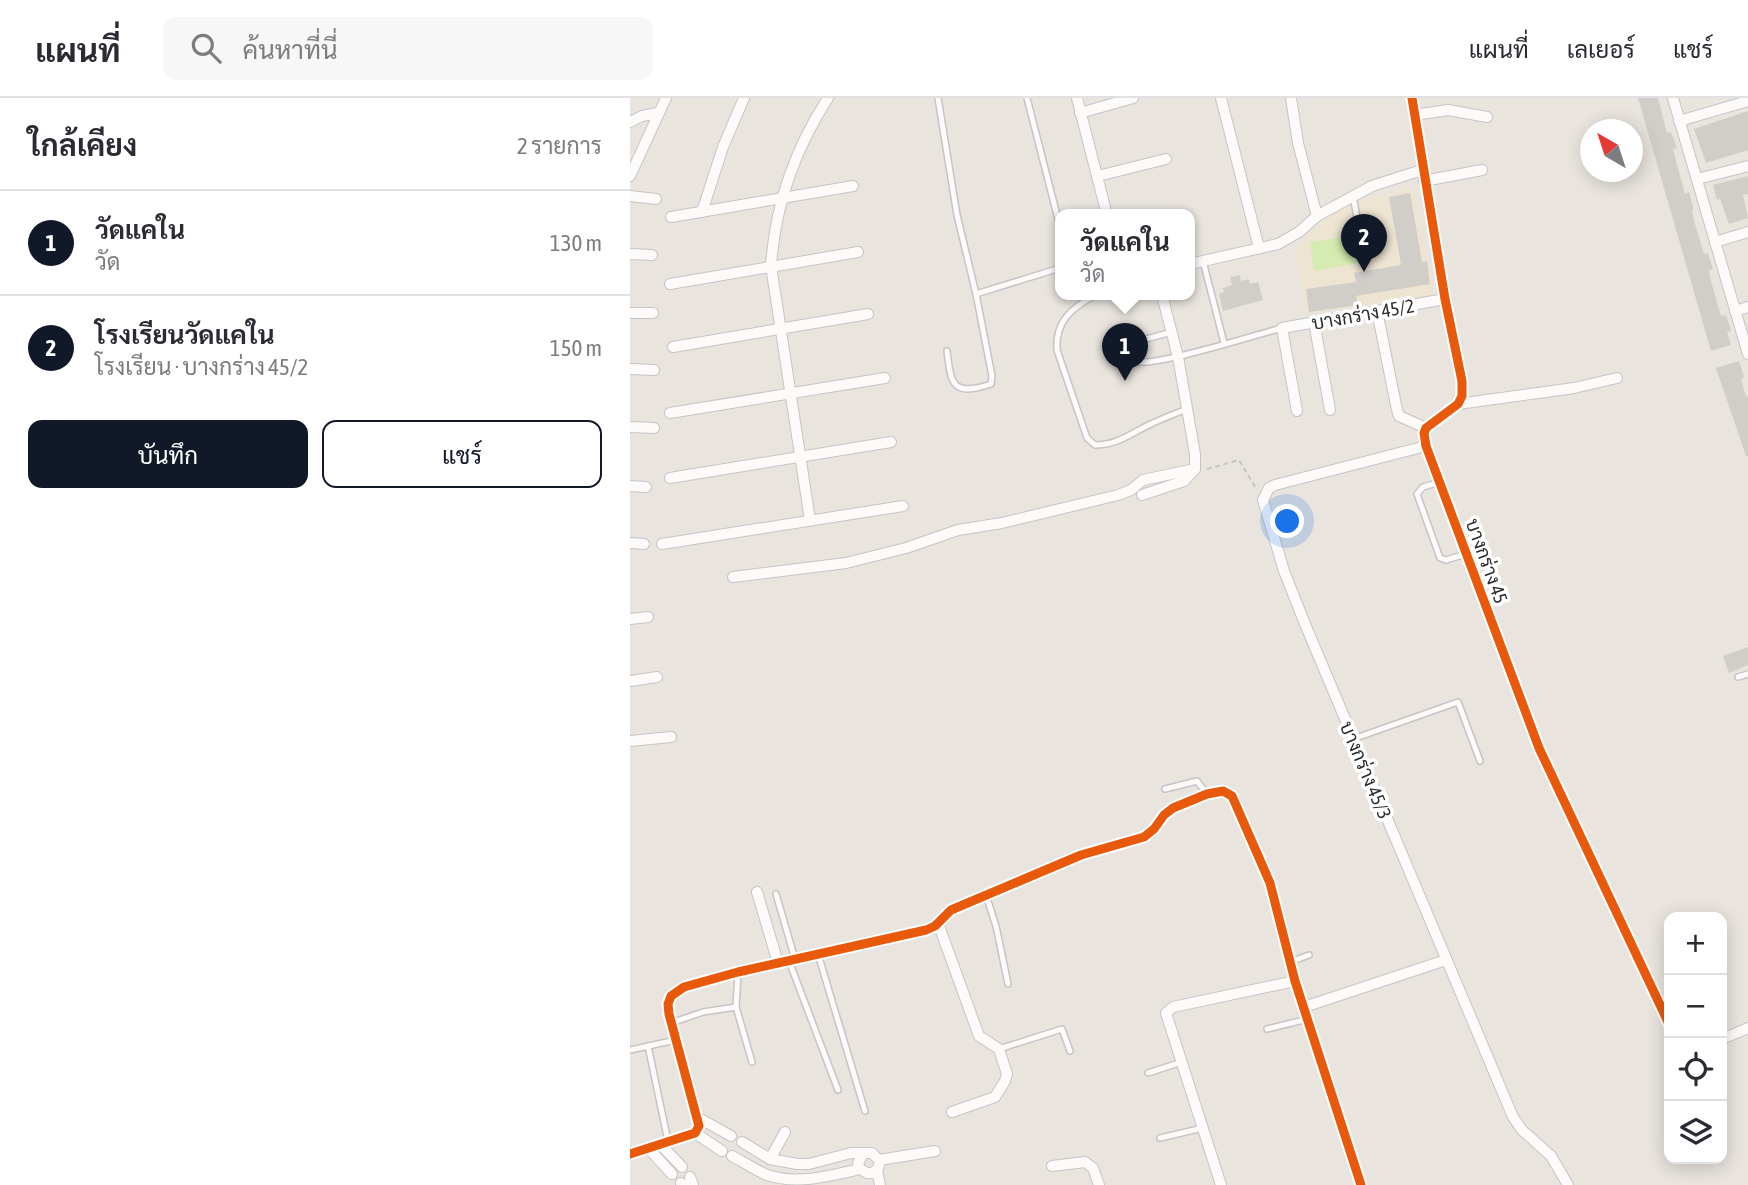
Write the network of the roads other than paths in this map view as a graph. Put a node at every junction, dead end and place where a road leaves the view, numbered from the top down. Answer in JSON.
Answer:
{"nodes":[{"id":1,"x":666,"y":98,"type":"edge"},
{"id":2,"x":744,"y":98,"type":"edge"},
{"id":3,"x":828,"y":98,"type":"edge"},
{"id":4,"x":938,"y":98,"type":"edge"},
{"id":5,"x":1027,"y":98,"type":"edge"},
{"id":6,"x":1077,"y":98,"type":"edge"},
{"id":7,"x":1133,"y":98,"type":"edge"},
{"id":8,"x":1221,"y":98,"type":"edge"},
{"id":9,"x":1292,"y":98,"type":"edge"},
{"id":10,"x":1412,"y":98,"type":"edge"},
{"id":11,"x":1673,"y":98,"type":"edge"},
{"id":12,"x":1748,"y":100,"type":"edge"},
{"id":13,"x":658,"y":113,"type":"junction"},
{"id":14,"x":1080,"y":113,"type":"junction"},
{"id":15,"x":1414,"y":116,"type":"junction"},
{"id":16,"x":1487,"y":117,"type":"dead end"},
{"id":17,"x":1679,"y":121,"type":"junction"},
{"id":18,"x":630,"y":122,"type":"edge"},
{"id":19,"x":1166,"y":159,"type":"dead end"},
{"id":20,"x":1748,"y":166,"type":"edge"},
{"id":21,"x":1422,"y":170,"type":"junction"},
{"id":22,"x":1482,"y":170,"type":"dead end"},
{"id":23,"x":630,"y":176,"type":"edge"},
{"id":24,"x":1098,"y":176,"type":"junction"},
{"id":25,"x":1696,"y":179,"type":"junction"},
{"id":26,"x":1424,"y":181,"type":"junction"},
{"id":27,"x":853,"y":186,"type":"dead end"},
{"id":28,"x":630,"y":196,"type":"edge"},
{"id":29,"x":1353,"y":196,"type":"junction"},
{"id":30,"x":656,"y":199,"type":"dead end"},
{"id":31,"x":781,"y":200,"type":"junction"},
{"id":32,"x":1055,"y":209,"type":"edge"},
{"id":33,"x":1106,"y":209,"type":"edge"},
{"id":34,"x":702,"y":212,"type":"junction"},
{"id":35,"x":1317,"y":216,"type":"junction"},
{"id":36,"x":671,"y":217,"type":"dead end"},
{"id":37,"x":1748,"y":232,"type":"edge"},
{"id":38,"x":1715,"y":242,"type":"junction"},
{"id":39,"x":1259,"y":248,"type":"junction"},
{"id":40,"x":858,"y":252,"type":"dead end"},
{"id":41,"x":630,"y":254,"type":"edge"},
{"id":42,"x":1364,"y":255,"type":"dead end"},
{"id":43,"x":652,"y":256,"type":"dead end"},
{"id":44,"x":1203,"y":260,"type":"junction"},
{"id":45,"x":1195,"y":262,"type":"edge"},
{"id":46,"x":771,"y":266,"type":"junction"},
{"id":47,"x":1055,"y":270,"type":"edge"},
{"id":48,"x":670,"y":284,"type":"dead end"},
{"id":49,"x":976,"y":294,"type":"junction"},
{"id":50,"x":1445,"y":299,"type":"junction"},
{"id":51,"x":1088,"y":300,"type":"edge"},
{"id":52,"x":1163,"y":300,"type":"edge"},
{"id":53,"x":1748,"y":307,"type":"edge"},
{"id":54,"x":1377,"y":311,"type":"junction"},
{"id":55,"x":1735,"y":311,"type":"junction"},
{"id":56,"x":630,"y":313,"type":"edge"},
{"id":57,"x":653,"y":313,"type":"dead end"},
{"id":58,"x":868,"y":314,"type":"dead end"},
{"id":59,"x":1314,"y":322,"type":"junction"},
{"id":60,"x":1282,"y":328,"type":"junction"},
{"id":61,"x":780,"y":330,"type":"junction"},
{"id":62,"x":1172,"y":332,"type":"junction"},
{"id":63,"x":1224,"y":343,"type":"junction"},
{"id":64,"x":673,"y":347,"type":"dead end"},
{"id":65,"x":947,"y":351,"type":"dead end"},
{"id":66,"x":1748,"y":354,"type":"edge"},
{"id":67,"x":1178,"y":356,"type":"junction"},
{"id":68,"x":630,"y":369,"type":"edge"},
{"id":69,"x":654,"y":370,"type":"dead end"},
{"id":70,"x":885,"y":378,"type":"dead end"},
{"id":71,"x":1618,"y":378,"type":"dead end"},
{"id":72,"x":791,"y":392,"type":"junction"},
{"id":73,"x":1458,"y":404,"type":"junction"},
{"id":74,"x":1187,"y":409,"type":"junction"},
{"id":75,"x":1330,"y":410,"type":"dead end"},
{"id":76,"x":1297,"y":411,"type":"dead end"},
{"id":77,"x":670,"y":413,"type":"dead end"},
{"id":78,"x":630,"y":427,"type":"edge"},
{"id":79,"x":654,"y":428,"type":"dead end"},
{"id":80,"x":1426,"y":428,"type":"junction"},
{"id":81,"x":891,"y":442,"type":"dead end"},
{"id":82,"x":1426,"y":446,"type":"junction"},
{"id":83,"x":800,"y":457,"type":"junction"},
{"id":84,"x":1194,"y":470,"type":"junction"},
{"id":85,"x":670,"y":478,"type":"dead end"},
{"id":86,"x":1440,"y":482,"type":"junction"},
{"id":87,"x":630,"y":486,"type":"edge"},
{"id":88,"x":646,"y":487,"type":"dead end"},
{"id":89,"x":1142,"y":495,"type":"dead end"},
{"id":90,"x":903,"y":506,"type":"dead end"},
{"id":91,"x":810,"y":520,"type":"junction"},
{"id":92,"x":630,"y":543,"type":"edge"},
{"id":93,"x":644,"y":544,"type":"dead end"},
{"id":94,"x":662,"y":544,"type":"dead end"},
{"id":95,"x":1466,"y":554,"type":"junction"},
{"id":96,"x":733,"y":577,"type":"dead end"},
{"id":97,"x":648,"y":617,"type":"dead end"},
{"id":98,"x":630,"y":619,"type":"edge"},
{"id":99,"x":1748,"y":674,"type":"edge"},
{"id":100,"x":657,"y":677,"type":"dead end"},
{"id":101,"x":1738,"y":677,"type":"dead end"},
{"id":102,"x":630,"y":681,"type":"edge"},
{"id":103,"x":671,"y":737,"type":"dead end"},
{"id":104,"x":1353,"y":740,"type":"junction"},
{"id":105,"x":630,"y":741,"type":"edge"},
{"id":106,"x":1480,"y":761,"type":"dead end"},
{"id":107,"x":1165,"y":789,"type":"dead end"},
{"id":108,"x":1207,"y":794,"type":"junction"},
{"id":109,"x":757,"y":892,"type":"dead end"},
{"id":110,"x":776,"y":894,"type":"dead end"},
{"id":111,"x":986,"y":895,"type":"junction"},
{"id":112,"x":939,"y":923,"type":"junction"},
{"id":113,"x":818,"y":954,"type":"junction"},
{"id":114,"x":1309,"y":955,"type":"dead end"},
{"id":115,"x":792,"y":960,"type":"junction"},
{"id":116,"x":1446,"y":960,"type":"junction"},
{"id":117,"x":1290,"y":962,"type":"junction"},
{"id":118,"x":778,"y":963,"type":"junction"},
{"id":119,"x":738,"y":972,"type":"junction"},
{"id":120,"x":1295,"y":981,"type":"junction"},
{"id":121,"x":1008,"y":984,"type":"dead end"},
{"id":122,"x":736,"y":1007,"type":"junction"},
{"id":123,"x":1304,"y":1007,"type":"junction"},
{"id":124,"x":1664,"y":1013,"type":"edge"},
{"id":125,"x":1308,"y":1019,"type":"junction"},
{"id":126,"x":671,"y":1023,"type":"junction"},
{"id":127,"x":1748,"y":1028,"type":"edge"},
{"id":128,"x":1268,"y":1029,"type":"dead end"},
{"id":129,"x":1724,"y":1038,"type":"edge"},
{"id":130,"x":676,"y":1040,"type":"junction"},
{"id":131,"x":648,"y":1046,"type":"junction"},
{"id":132,"x":999,"y":1049,"type":"junction"},
{"id":133,"x":630,"y":1050,"type":"edge"},
{"id":134,"x":1070,"y":1051,"type":"dead end"},
{"id":135,"x":752,"y":1062,"type":"dead end"},
{"id":136,"x":1182,"y":1062,"type":"junction"},
{"id":137,"x":1148,"y":1073,"type":"dead end"},
{"id":138,"x":838,"y":1090,"type":"dead end"},
{"id":139,"x":865,"y":1111,"type":"dead end"},
{"id":140,"x":952,"y":1112,"type":"dead end"},
{"id":141,"x":697,"y":1117,"type":"junction"},
{"id":142,"x":1203,"y":1128,"type":"junction"},
{"id":143,"x":785,"y":1132,"type":"dead end"},
{"id":144,"x":695,"y":1133,"type":"junction"},
{"id":145,"x":731,"y":1136,"type":"dead end"},
{"id":146,"x":1160,"y":1138,"type":"dead end"},
{"id":147,"x":664,"y":1143,"type":"junction"},
{"id":148,"x":649,"y":1149,"type":"junction"},
{"id":149,"x":722,"y":1151,"type":"dead end"},
{"id":150,"x":934,"y":1151,"type":"dead end"},
{"id":151,"x":630,"y":1154,"type":"edge"},
{"id":152,"x":863,"y":1154,"type":"junction"},
{"id":153,"x":770,"y":1159,"type":"junction"},
{"id":154,"x":797,"y":1164,"type":"junction"},
{"id":155,"x":1052,"y":1166,"type":"dead end"},
{"id":156,"x":682,"y":1167,"type":"dead end"},
{"id":157,"x":871,"y":1168,"type":"junction"},
{"id":158,"x":672,"y":1174,"type":"dead end"},
{"id":159,"x":796,"y":1180,"type":"junction"},
{"id":160,"x":869,"y":1185,"type":"edge"},
{"id":161,"x":880,"y":1185,"type":"edge"},
{"id":162,"x":1100,"y":1185,"type":"edge"},
{"id":163,"x":1221,"y":1185,"type":"edge"},
{"id":164,"x":1361,"y":1185,"type":"edge"},
{"id":165,"x":1568,"y":1185,"type":"edge"}],
"edges":[{"from":1,"to":13,"type":"street"},
{"from":2,"to":34,"type":"street"},
{"from":3,"to":31,"type":"street"},
{"from":4,"to":49,"type":"lane"},
{"from":5,"to":32,"type":"lane"},
{"from":6,"to":14,"type":"street"},
{"from":7,"to":14,"type":"street"},
{"from":8,"to":39,"type":"street"},
{"from":9,"to":35,"type":"street"},
{"from":10,"to":15,"type":"street"},
{"from":11,"to":17,"type":"street"},
{"from":12,"to":17,"type":"street"},
{"from":13,"to":18,"type":"street"},
{"from":13,"to":23,"type":"street"},
{"from":14,"to":24,"type":"street"},
{"from":15,"to":16,"type":"street"},
{"from":15,"to":21,"type":"street"},
{"from":17,"to":25,"type":"street"},
{"from":19,"to":24,"type":"street"},
{"from":20,"to":25,"type":"street"},
{"from":21,"to":26,"type":"street"},
{"from":21,"to":29,"type":"street"},
{"from":22,"to":26,"type":"street"},
{"from":24,"to":33,"type":"street"},
{"from":25,"to":38,"type":"street"},
{"from":26,"to":50,"type":"street"},
{"from":27,"to":31,"type":"street"},
{"from":28,"to":30,"type":"street"},
{"from":29,"to":35,"type":"street"},
{"from":29,"to":42,"type":"lane"},
{"from":31,"to":34,"type":"street"},
{"from":31,"to":46,"type":"street"},
{"from":34,"to":36,"type":"street"},
{"from":35,"to":39,"type":"street"},
{"from":37,"to":38,"type":"street"},
{"from":38,"to":55,"type":"street"},
{"from":39,"to":44,"type":"street"},
{"from":40,"to":46,"type":"street"},
{"from":41,"to":43,"type":"street"},
{"from":44,"to":45,"type":"street"},
{"from":44,"to":63,"type":"lane"},
{"from":46,"to":48,"type":"street"},
{"from":46,"to":61,"type":"street"},
{"from":47,"to":49,"type":"lane"},
{"from":49,"to":65,"type":"lane"},
{"from":50,"to":54,"type":"street","name":"บางกร่าง 45/2"},
{"from":50,"to":73,"type":"street"},
{"from":51,"to":74,"type":"lane"},
{"from":52,"to":62,"type":"street"},
{"from":53,"to":55,"type":"street"},
{"from":54,"to":59,"type":"street","name":"บางกร่าง 45/2"},
{"from":54,"to":80,"type":"street"},
{"from":55,"to":66,"type":"street"},
{"from":56,"to":57,"type":"street"},
{"from":58,"to":61,"type":"street"},
{"from":59,"to":60,"type":"street","name":"บางกร่าง 45/2"},
{"from":59,"to":75,"type":"street"},
{"from":60,"to":63,"type":"lane"},
{"from":60,"to":76,"type":"street"},
{"from":61,"to":64,"type":"street"},
{"from":61,"to":72,"type":"street"},
{"from":62,"to":67,"type":"street"},
{"from":62,"to":67,"type":"lane"},
{"from":63,"to":67,"type":"lane"},
{"from":67,"to":74,"type":"street"},
{"from":68,"to":69,"type":"street"},
{"from":70,"to":72,"type":"street"},
{"from":71,"to":73,"type":"street"},
{"from":72,"to":77,"type":"street"},
{"from":72,"to":83,"type":"street"},
{"from":73,"to":80,"type":"street"},
{"from":74,"to":84,"type":"street"},
{"from":78,"to":79,"type":"street"},
{"from":80,"to":82,"type":"street","name":"บางกร่าง 45"},
{"from":81,"to":83,"type":"street"},
{"from":82,"to":86,"type":"street","name":"บางกร่าง 45"},
{"from":82,"to":104,"type":"street","name":"บางกร่าง 45/3"},
{"from":83,"to":85,"type":"street"},
{"from":83,"to":91,"type":"street"},
{"from":84,"to":89,"type":"street"},
{"from":84,"to":96,"type":"street"},
{"from":86,"to":95,"type":"street","name":"บางกร่าง 45"},
{"from":86,"to":95,"type":"lane"},
{"from":87,"to":88,"type":"street"},
{"from":90,"to":91,"type":"street"},
{"from":91,"to":94,"type":"street"},
{"from":92,"to":93,"type":"street"},
{"from":95,"to":124,"type":"street","name":"บางกร่าง 45"},
{"from":97,"to":98,"type":"street"},
{"from":99,"to":101,"type":"lane"},
{"from":100,"to":102,"type":"street"},
{"from":103,"to":105,"type":"street"},
{"from":104,"to":106,"type":"lane"},
{"from":104,"to":116,"type":"street","name":"บางกร่าง 45/3"},
{"from":107,"to":108,"type":"lane"},
{"from":108,"to":111,"type":"street"},
{"from":108,"to":117,"type":"street"},
{"from":109,"to":118,"type":"street"},
{"from":110,"to":115,"type":"lane"},
{"from":111,"to":112,"type":"street"},
{"from":111,"to":121,"type":"lane"},
{"from":112,"to":113,"type":"street"},
{"from":112,"to":132,"type":"street"},
{"from":113,"to":115,"type":"street"},
{"from":113,"to":139,"type":"lane"},
{"from":114,"to":117,"type":"lane"},
{"from":115,"to":118,"type":"street"},
{"from":115,"to":138,"type":"lane"},
{"from":116,"to":123,"type":"street"},
{"from":116,"to":165,"type":"street","name":"บางกร่าง 45/3"},
{"from":117,"to":120,"type":"street"},
{"from":118,"to":119,"type":"street"},
{"from":119,"to":122,"type":"lane"},
{"from":119,"to":126,"type":"street"},
{"from":120,"to":123,"type":"street"},
{"from":120,"to":136,"type":"street"},
{"from":122,"to":126,"type":"lane"},
{"from":122,"to":135,"type":"lane"},
{"from":123,"to":125,"type":"street"},
{"from":125,"to":128,"type":"lane"},
{"from":125,"to":164,"type":"street"},
{"from":126,"to":130,"type":"street"},
{"from":127,"to":129,"type":"street"},
{"from":130,"to":131,"type":"lane"},
{"from":130,"to":141,"type":"street"},
{"from":131,"to":133,"type":"lane"},
{"from":131,"to":147,"type":"lane"},
{"from":132,"to":134,"type":"lane"},
{"from":132,"to":140,"type":"street"},
{"from":136,"to":137,"type":"lane"},
{"from":136,"to":142,"type":"street"},
{"from":141,"to":144,"type":"street"},
{"from":141,"to":145,"type":"street"},
{"from":142,"to":146,"type":"lane"},
{"from":142,"to":163,"type":"street"},
{"from":143,"to":153,"type":"street"},
{"from":144,"to":147,"type":"street"},
{"from":144,"to":149,"type":"street"},
{"from":147,"to":148,"type":"street"},
{"from":147,"to":156,"type":"street"},
{"from":148,"to":151,"type":"street"},
{"from":148,"to":158,"type":"street"},
{"from":150,"to":157,"type":"street"},
{"from":152,"to":154,"type":"street"},
{"from":152,"to":157,"type":"street"},
{"from":152,"to":157,"type":"street"},
{"from":153,"to":154,"type":"street"},
{"from":153,"to":159,"type":"street"},
{"from":154,"to":159,"type":"street"},
{"from":155,"to":162,"type":"street"},
{"from":157,"to":159,"type":"street"},
{"from":157,"to":160,"type":"street"},
{"from":157,"to":161,"type":"street"}]}
